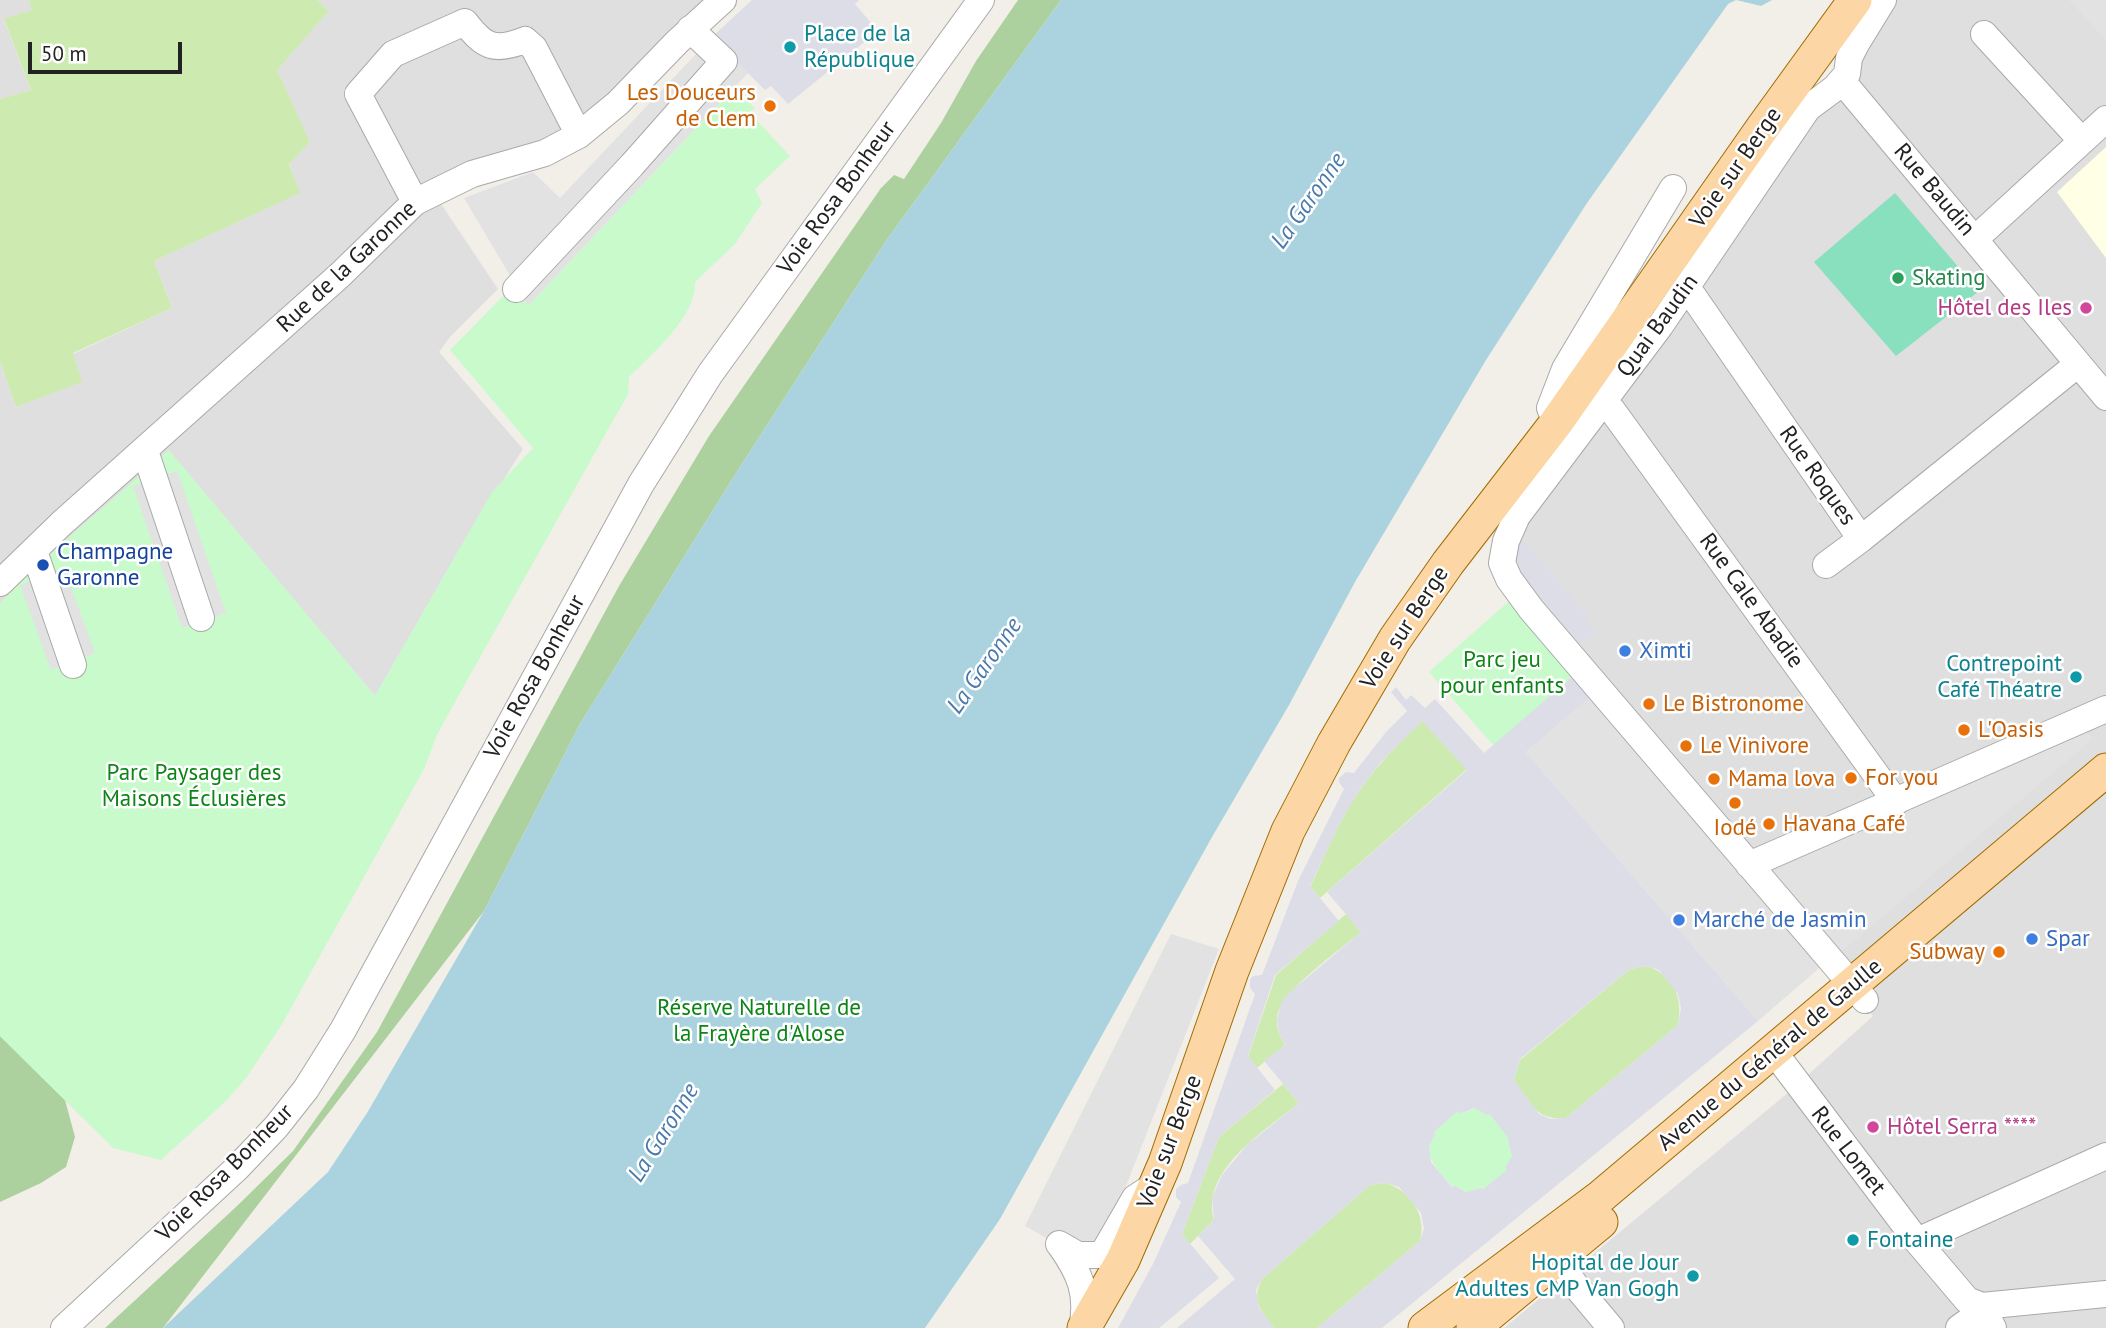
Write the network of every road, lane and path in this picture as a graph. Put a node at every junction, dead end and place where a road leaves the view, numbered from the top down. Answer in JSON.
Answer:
{"nodes":[{"id":1,"x":723,"y":0,"type":"edge"},
{"id":2,"x":981,"y":0,"type":"edge"},
{"id":3,"x":1855,"y":0,"type":"edge"},
{"id":4,"x":1883,"y":0,"type":"edge"},
{"id":5,"x":690,"y":29,"type":"junction"},
{"id":6,"x":1984,"y":34,"type":"dead end"},
{"id":7,"x":1842,"y":81,"type":"junction"},
{"id":8,"x":2106,"y":119,"type":"edge"},
{"id":9,"x":579,"y":135,"type":"junction"},
{"id":10,"x":2082,"y":141,"type":"junction"},
{"id":11,"x":1673,"y":188,"type":"dead end"},
{"id":12,"x":415,"y":202,"type":"junction"},
{"id":13,"x":1975,"y":239,"type":"junction"},
{"id":14,"x":516,"y":289,"type":"dead end"},
{"id":15,"x":1686,"y":289,"type":"junction"},
{"id":16,"x":2078,"y":364,"type":"junction"},
{"id":17,"x":2106,"y":397,"type":"edge"},
{"id":18,"x":1604,"y":402,"type":"junction"},
{"id":19,"x":1556,"y":423,"type":"junction"},
{"id":20,"x":145,"y":451,"type":"junction"},
{"id":21,"x":1860,"y":539,"type":"junction"},
{"id":22,"x":34,"y":551,"type":"junction"},
{"id":23,"x":1826,"y":565,"type":"dead end"},
{"id":24,"x":2,"y":579,"type":"edge"},
{"id":25,"x":201,"y":618,"type":"dead end"},
{"id":26,"x":73,"y":665,"type":"dead end"},
{"id":27,"x":2106,"y":709,"type":"edge"},
{"id":28,"x":2106,"y":770,"type":"edge"},
{"id":29,"x":2106,"y":797,"type":"edge"},
{"id":30,"x":1896,"y":802,"type":"junction"},
{"id":31,"x":1749,"y":865,"type":"junction"},
{"id":32,"x":1859,"y":993,"type":"junction"},
{"id":33,"x":1780,"y":1060,"type":"junction"},
{"id":34,"x":2106,"y":1156,"type":"edge"},
{"id":35,"x":1155,"y":1186,"type":"junction"},
{"id":36,"x":1917,"y":1241,"type":"junction"},
{"id":37,"x":1550,"y":1249,"type":"junction"},
{"id":38,"x":2106,"y":1294,"type":"edge"},
{"id":39,"x":1988,"y":1317,"type":"edge"},
{"id":40,"x":64,"y":1328,"type":"edge"},
{"id":41,"x":1083,"y":1328,"type":"edge"},
{"id":42,"x":1425,"y":1328,"type":"edge"},
{"id":43,"x":1473,"y":1328,"type":"edge"},
{"id":44,"x":1611,"y":1328,"type":"edge"},
{"id":45,"x":1959,"y":1328,"type":"edge"}],
"edges":[{"from":1,"to":5,"type":"street","name":"Rue de la Garonne"},
{"from":2,"to":40,"type":"street","name":"Voie Rosa Bonheur"},
{"from":3,"to":19,"type":"main road","name":"Voie sur Berge"},
{"from":4,"to":7,"type":"street"},
{"from":5,"to":9,"type":"street","name":"Rue de la Garonne"},
{"from":5,"to":14,"type":"street"},
{"from":6,"to":10,"type":"street"},
{"from":7,"to":13,"type":"street","name":"Rue Baudin"},
{"from":7,"to":15,"type":"street","name":"Quai Baudin"},
{"from":8,"to":10,"type":"street"},
{"from":9,"to":12,"type":"street","name":"Rue de la Garonne"},
{"from":9,"to":12,"type":"street"},
{"from":10,"to":13,"type":"street"},
{"from":11,"to":19,"type":"street"},
{"from":12,"to":20,"type":"street","name":"Rue de la Garonne"},
{"from":13,"to":16,"type":"street","name":"Rue Baudin"},
{"from":15,"to":18,"type":"street","name":"Quai Baudin"},
{"from":15,"to":21,"type":"street","name":"Rue Roques"},
{"from":16,"to":17,"type":"street","name":"Rue Baudin"},
{"from":16,"to":21,"type":"street","name":"Rue Roques"},
{"from":18,"to":30,"type":"street","name":"Rue Cale Abadie"},
{"from":18,"to":31,"type":"street","name":"Quai Baudin"},
{"from":19,"to":35,"type":"main road","name":"Voie sur Berge"},
{"from":20,"to":22,"type":"street","name":"Rue de la Garonne"},
{"from":20,"to":25,"type":"street"},
{"from":21,"to":23,"type":"street"},
{"from":22,"to":24,"type":"street","name":"Rue de la Garonne"},
{"from":22,"to":26,"type":"street"},
{"from":27,"to":30,"type":"street"},
{"from":28,"to":32,"type":"main road","name":"Avenue du Général de Gaulle"},
{"from":29,"to":32,"type":"main road","name":"Avenue du Général de Gaulle"},
{"from":30,"to":31,"type":"street"},
{"from":31,"to":32,"type":"street","name":"Quai Baudin"},
{"from":32,"to":33,"type":"main road","name":"Avenue du Général de Gaulle"},
{"from":33,"to":36,"type":"street","name":"Rue Lomet"},
{"from":33,"to":37,"type":"main road","name":"Avenue du Général de Gaulle"},
{"from":34,"to":36,"type":"street"},
{"from":35,"to":41,"type":"main road","name":"Voie sur Berge"},
{"from":35,"to":41,"type":"street"},
{"from":36,"to":39,"type":"street","name":"Rue Lomet"},
{"from":37,"to":42,"type":"main road","name":"Avenue du Général de Gaulle"},
{"from":37,"to":43,"type":"main road","name":"Avenue du Général de Gaulle"},
{"from":37,"to":44,"type":"street"},
{"from":38,"to":39,"type":"street"},
{"from":39,"to":45,"type":"street"}]}
